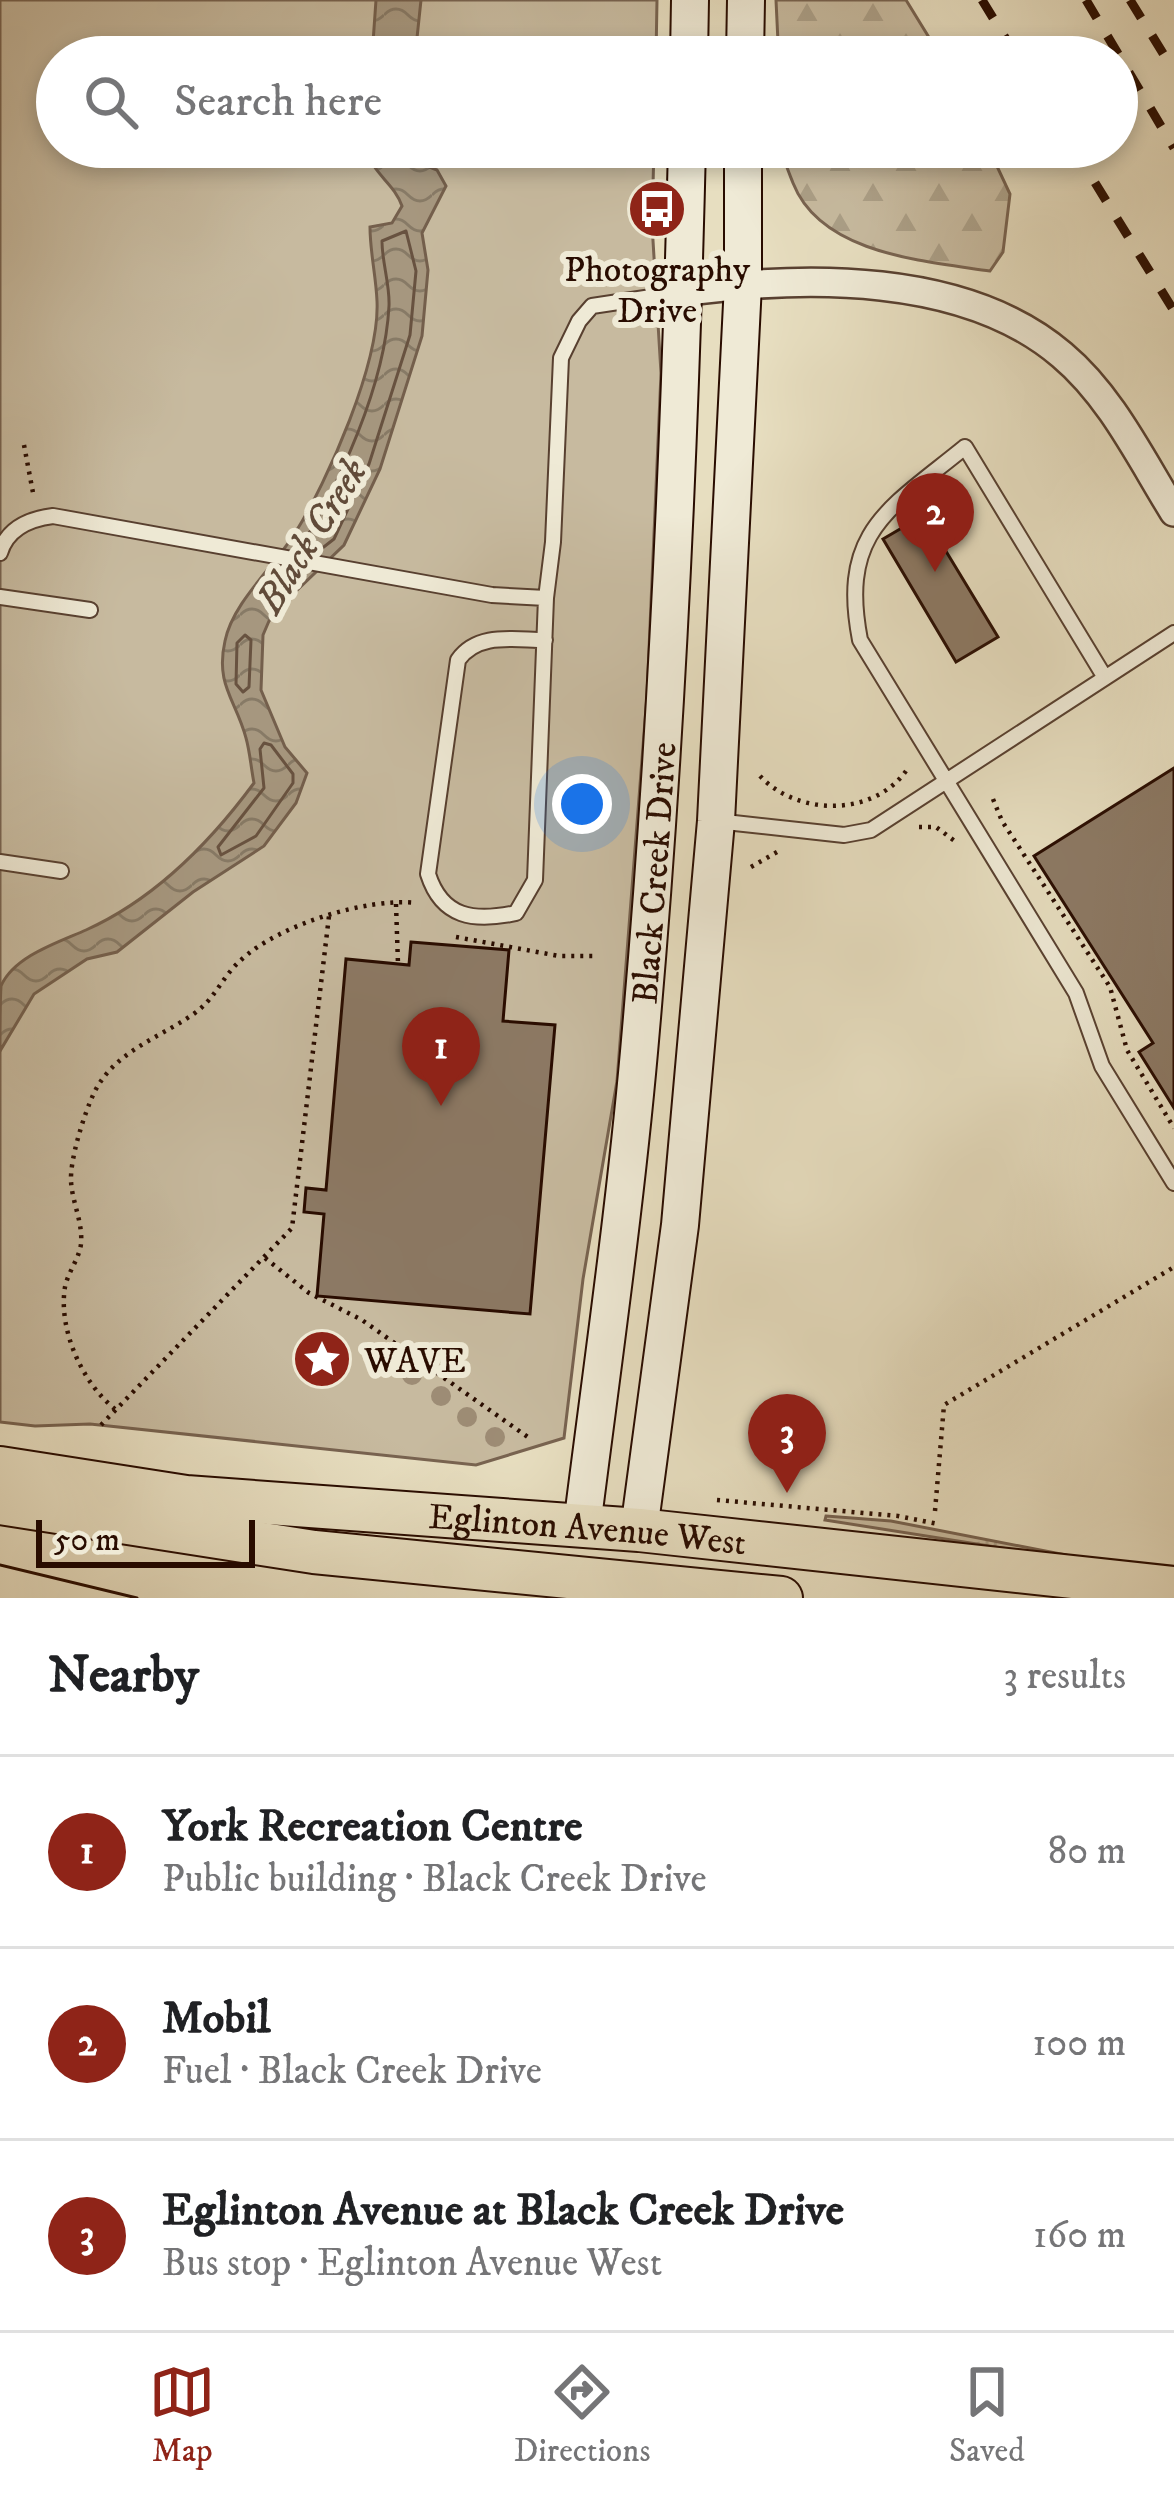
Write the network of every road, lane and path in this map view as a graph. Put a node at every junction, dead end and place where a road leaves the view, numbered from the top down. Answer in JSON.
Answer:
{"nodes":[{"id":1,"x":690,"y":0,"type":"edge"},
{"id":2,"x":746,"y":0,"type":"edge"},
{"id":3,"x":689,"y":36,"type":"edge"},
{"id":4,"x":745,"y":36,"type":"edge"},
{"id":5,"x":686,"y":168,"type":"edge"},
{"id":6,"x":743,"y":168,"type":"edge"},
{"id":7,"x":743,"y":284,"type":"junction"},
{"id":8,"x":683,"y":292,"type":"junction"},
{"id":9,"x":24,"y":445,"type":"dead end"},
{"id":10,"x":1174,"y":512,"type":"edge"},
{"id":11,"x":37,"y":518,"type":"junction"},
{"id":12,"x":0,"y":553,"type":"edge"},
{"id":13,"x":0,"y":597,"type":"edge"},
{"id":14,"x":546,"y":598,"type":"junction"},
{"id":15,"x":90,"y":610,"type":"dead end"},
{"id":16,"x":1174,"y":633,"type":"edge"},
{"id":17,"x":544,"y":640,"type":"junction"},
{"id":18,"x":1104,"y":676,"type":"junction"},
{"id":19,"x":908,"y":767,"type":"dead end"},
{"id":20,"x":760,"y":776,"type":"dead end"},
{"id":21,"x":950,"y":782,"type":"junction"},
{"id":22,"x":993,"y":799,"type":"dead end"},
{"id":23,"x":716,"y":821,"type":"junction"},
{"id":24,"x":0,"y":862,"type":"edge"},
{"id":25,"x":61,"y":871,"type":"dead end"},
{"id":26,"x":416,"y":902,"type":"dead end"},
{"id":27,"x":396,"y":904,"type":"junction"},
{"id":28,"x":329,"y":914,"type":"junction"},
{"id":29,"x":559,"y":956,"type":"dead end"},
{"id":30,"x":597,"y":956,"type":"dead end"},
{"id":31,"x":398,"y":964,"type":"dead end"},
{"id":32,"x":1174,"y":1128,"type":"edge"},
{"id":33,"x":1174,"y":1183,"type":"edge"},
{"id":34,"x":265,"y":1258,"type":"junction"},
{"id":35,"x":1174,"y":1267,"type":"edge"},
{"id":36,"x":115,"y":1408,"type":"junction"},
{"id":37,"x":101,"y":1424,"type":"dead end"},
{"id":38,"x":532,"y":1440,"type":"dead end"},
{"id":39,"x":17,"y":1488,"type":"edge"},
{"id":40,"x":935,"y":1511,"type":"dead end"},
{"id":41,"x":582,"y":1526,"type":"junction"},
{"id":42,"x":639,"y":1530,"type":"junction"},
{"id":43,"x":573,"y":1587,"type":"edge"},
{"id":44,"x":1174,"y":1588,"type":"edge"},
{"id":45,"x":632,"y":1590,"type":"edge"},
{"id":46,"x":781,"y":1598,"type":"edge"}],
"edges":[{"from":1,"to":3,"type":"main road"},
{"from":2,"to":4,"type":"main road"},
{"from":5,"to":8,"type":"main road","name":"Black Creek Drive"},
{"from":6,"to":7,"type":"main road","name":"Black Creek Drive"},
{"from":7,"to":8,"type":"street"},
{"from":7,"to":10,"type":"street"},
{"from":7,"to":23,"type":"main road","name":"Black Creek Drive"},
{"from":8,"to":14,"type":"lane"},
{"from":8,"to":41,"type":"main road","name":"Black Creek Drive"},
{"from":9,"to":11,"type":"path"},
{"from":11,"to":12,"type":"lane"},
{"from":11,"to":14,"type":"lane"},
{"from":13,"to":15,"type":"lane"},
{"from":14,"to":17,"type":"lane"},
{"from":16,"to":18,"type":"lane"},
{"from":17,"to":17,"type":"lane"},
{"from":18,"to":21,"type":"lane"},
{"from":18,"to":21,"type":"lane"},
{"from":19,"to":20,"type":"path"},
{"from":21,"to":23,"type":"lane"},
{"from":21,"to":33,"type":"lane"},
{"from":22,"to":32,"type":"path"},
{"from":23,"to":42,"type":"main road","name":"Black Creek Drive"},
{"from":24,"to":25,"type":"lane"},
{"from":26,"to":27,"type":"path"},
{"from":27,"to":28,"type":"path"},
{"from":27,"to":31,"type":"path"},
{"from":28,"to":34,"type":"path"},
{"from":28,"to":36,"type":"path"},
{"from":29,"to":30,"type":"path"},
{"from":34,"to":36,"type":"path"},
{"from":34,"to":38,"type":"path"},
{"from":35,"to":40,"type":"path"},
{"from":36,"to":37,"type":"path"},
{"from":39,"to":41,"type":"main road","name":"Eglinton Avenue West"},
{"from":39,"to":43,"type":"main road","name":"Eglinton Avenue West"},
{"from":41,"to":42,"type":"main road","name":"Eglinton Avenue West"},
{"from":41,"to":43,"type":"main road","name":"Black Creek Drive"},
{"from":42,"to":44,"type":"main road","name":"Eglinton Avenue West"},
{"from":42,"to":45,"type":"main road","name":"Black Creek Drive"},
{"from":43,"to":45,"type":"main road","name":"Eglinton Avenue West"},
{"from":45,"to":46,"type":"main road","name":"Eglinton Avenue West"}]}
